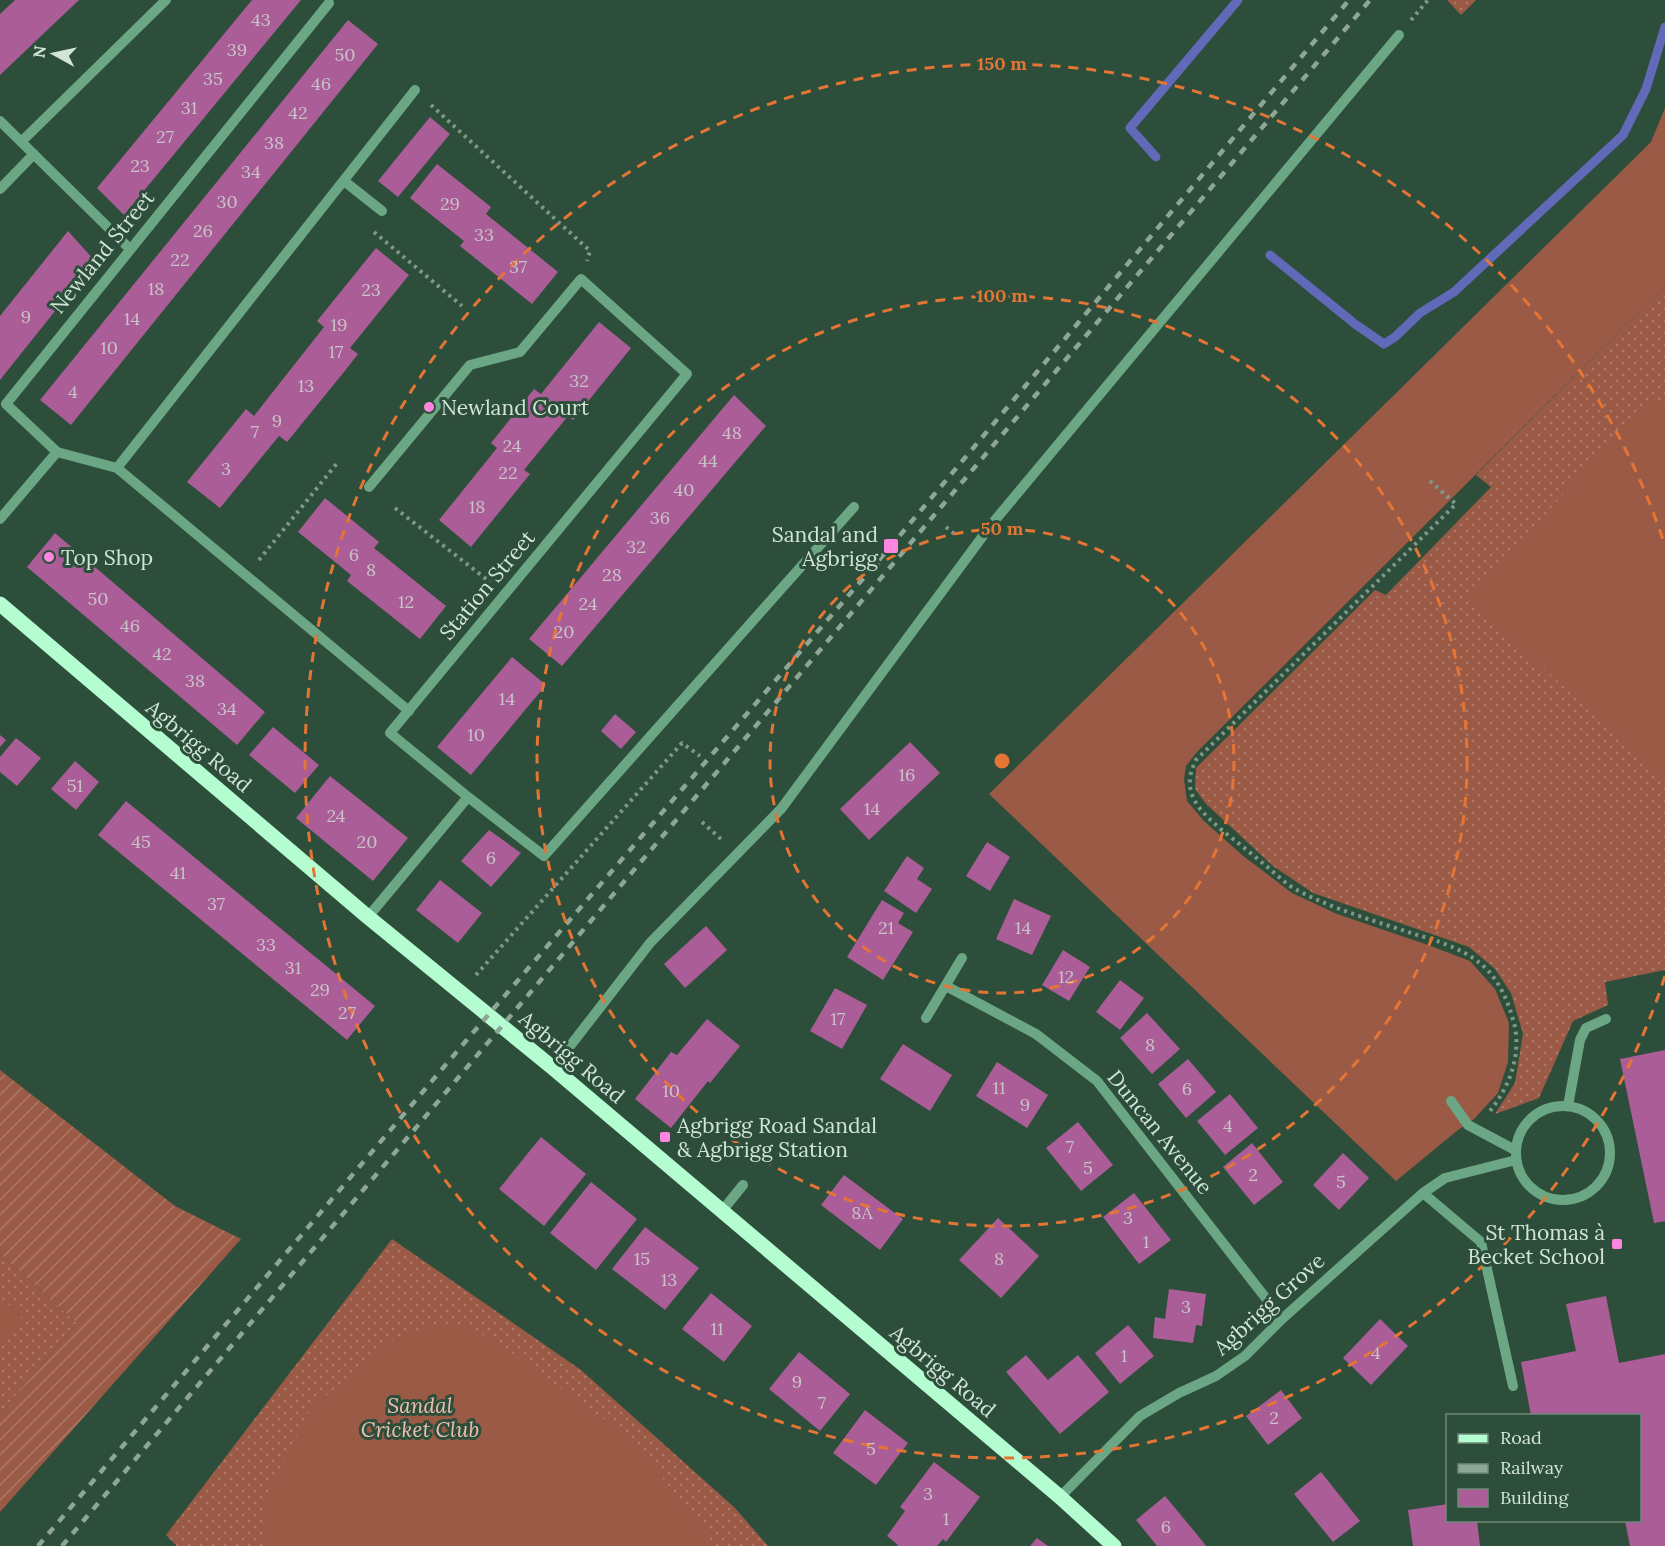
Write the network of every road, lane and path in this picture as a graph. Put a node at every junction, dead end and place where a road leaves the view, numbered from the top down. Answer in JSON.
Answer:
{"nodes":[{"id":1,"x":166,"y":0,"type":"edge"},
{"id":2,"x":329,"y":3,"type":"dead end"},
{"id":3,"x":1399,"y":35,"type":"dead end"},
{"id":4,"x":415,"y":90,"type":"joint"},
{"id":5,"x":0,"y":121,"type":"edge"},
{"id":6,"x":21,"y":142,"type":"junction"},
{"id":7,"x":33,"y":154,"type":"junction"},
{"id":8,"x":344,"y":180,"type":"junction"},
{"id":9,"x":0,"y":189,"type":"edge"},
{"id":10,"x":382,"y":211,"type":"joint"},
{"id":11,"x":130,"y":249,"type":"junction"},
{"id":12,"x":581,"y":279,"type":"junction"},
{"id":13,"x":462,"y":306,"type":"dead end"},
{"id":14,"x":57,"y":452,"type":"junction"},
{"id":15,"x":338,"y":462,"type":"dead end"},
{"id":16,"x":117,"y":468,"type":"junction"},
{"id":17,"x":1430,"y":480,"type":"dead end"},
{"id":18,"x":369,"y":487,"type":"dead end"},
{"id":19,"x":854,"y":507,"type":"dead end"},
{"id":20,"x":395,"y":508,"type":"dead end"},
{"id":21,"x":0,"y":519,"type":"edge"},
{"id":22,"x":946,"y":527,"type":"dead end"},
{"id":23,"x":958,"y":537,"type":"dead end"},
{"id":24,"x":246,"y":576,"type":"junction"},
{"id":25,"x":505,"y":594,"type":"junction"},
{"id":26,"x":0,"y":604,"type":"edge"},
{"id":27,"x":409,"y":711,"type":"junction"},
{"id":28,"x":700,"y":756,"type":"dead end"},
{"id":29,"x":468,"y":797,"type":"junction"},
{"id":30,"x":368,"y":917,"type":"junction"},
{"id":31,"x":962,"y":958,"type":"dead end"},
{"id":32,"x":946,"y":986,"type":"junction"},
{"id":33,"x":460,"y":993,"type":"junction"},
{"id":34,"x":926,"y":1018,"type":"dead end"},
{"id":35,"x":1606,"y":1019,"type":"dead end"},
{"id":36,"x":553,"y":1068,"type":"junction"},
{"id":37,"x":1451,"y":1101,"type":"dead end"},
{"id":38,"x":1568,"y":1106,"type":"junction"},
{"id":39,"x":1475,"y":1129,"type":"junction"},
{"id":40,"x":1516,"y":1155,"type":"junction"},
{"id":41,"x":743,"y":1185,"type":"dead end"},
{"id":42,"x":1423,"y":1192,"type":"junction"},
{"id":43,"x":722,"y":1211,"type":"junction"},
{"id":44,"x":1282,"y":1319,"type":"junction"},
{"id":45,"x":1513,"y":1386,"type":"dead end"},
{"id":46,"x":1060,"y":1497,"type":"junction"},
{"id":47,"x":1114,"y":1546,"type":"edge"}],
"edges":[{"from":1,"to":6,"type":"street"},
{"from":2,"to":11,"type":"street","name":"Newland Street"},
{"from":3,"to":36,"type":"street"},
{"from":4,"to":8,"type":"street"},
{"from":4,"to":12,"type":"path"},
{"from":5,"to":6,"type":"street"},
{"from":6,"to":7,"type":"street"},
{"from":7,"to":9,"type":"street"},
{"from":7,"to":11,"type":"street"},
{"from":8,"to":10,"type":"street"},
{"from":8,"to":16,"type":"street"},
{"from":10,"to":13,"type":"path"},
{"from":11,"to":14,"type":"street","name":"Newland Street"},
{"from":12,"to":18,"type":"street"},
{"from":12,"to":25,"type":"street","name":"Station Street"},
{"from":14,"to":16,"type":"street"},
{"from":14,"to":21,"type":"street"},
{"from":15,"to":24,"type":"path"},
{"from":16,"to":24,"type":"street"},
{"from":17,"to":39,"type":"path"},
{"from":19,"to":29,"type":"street"},
{"from":20,"to":25,"type":"path"},
{"from":22,"to":23,"type":"path"},
{"from":24,"to":27,"type":"street"},
{"from":25,"to":27,"type":"street","name":"Station Street"},
{"from":26,"to":30,"type":"main road","name":"Agbrigg Road"},
{"from":27,"to":29,"type":"street","name":"Station Street"},
{"from":28,"to":33,"type":"path"},
{"from":29,"to":30,"type":"street"},
{"from":30,"to":33,"type":"main road","name":"Agbrigg Road"},
{"from":31,"to":32,"type":"street"},
{"from":32,"to":34,"type":"street"},
{"from":32,"to":44,"type":"street","name":"Duncan Avenue"},
{"from":33,"to":36,"type":"main road","name":"Agbrigg Road"},
{"from":35,"to":38,"type":"street"},
{"from":36,"to":43,"type":"main road","name":"Agbrigg Road"},
{"from":37,"to":39,"type":"street"},
{"from":38,"to":40,"type":"street"},
{"from":38,"to":40,"type":"street"},
{"from":39,"to":40,"type":"street"},
{"from":40,"to":42,"type":"street","name":"Agbrigg Grove"},
{"from":41,"to":43,"type":"street"},
{"from":42,"to":44,"type":"street","name":"Agbrigg Grove"},
{"from":42,"to":45,"type":"street"},
{"from":43,"to":46,"type":"main road","name":"Agbrigg Road"},
{"from":44,"to":46,"type":"street","name":"Agbrigg Grove"},
{"from":46,"to":47,"type":"main road","name":"Agbrigg Road"}]}
